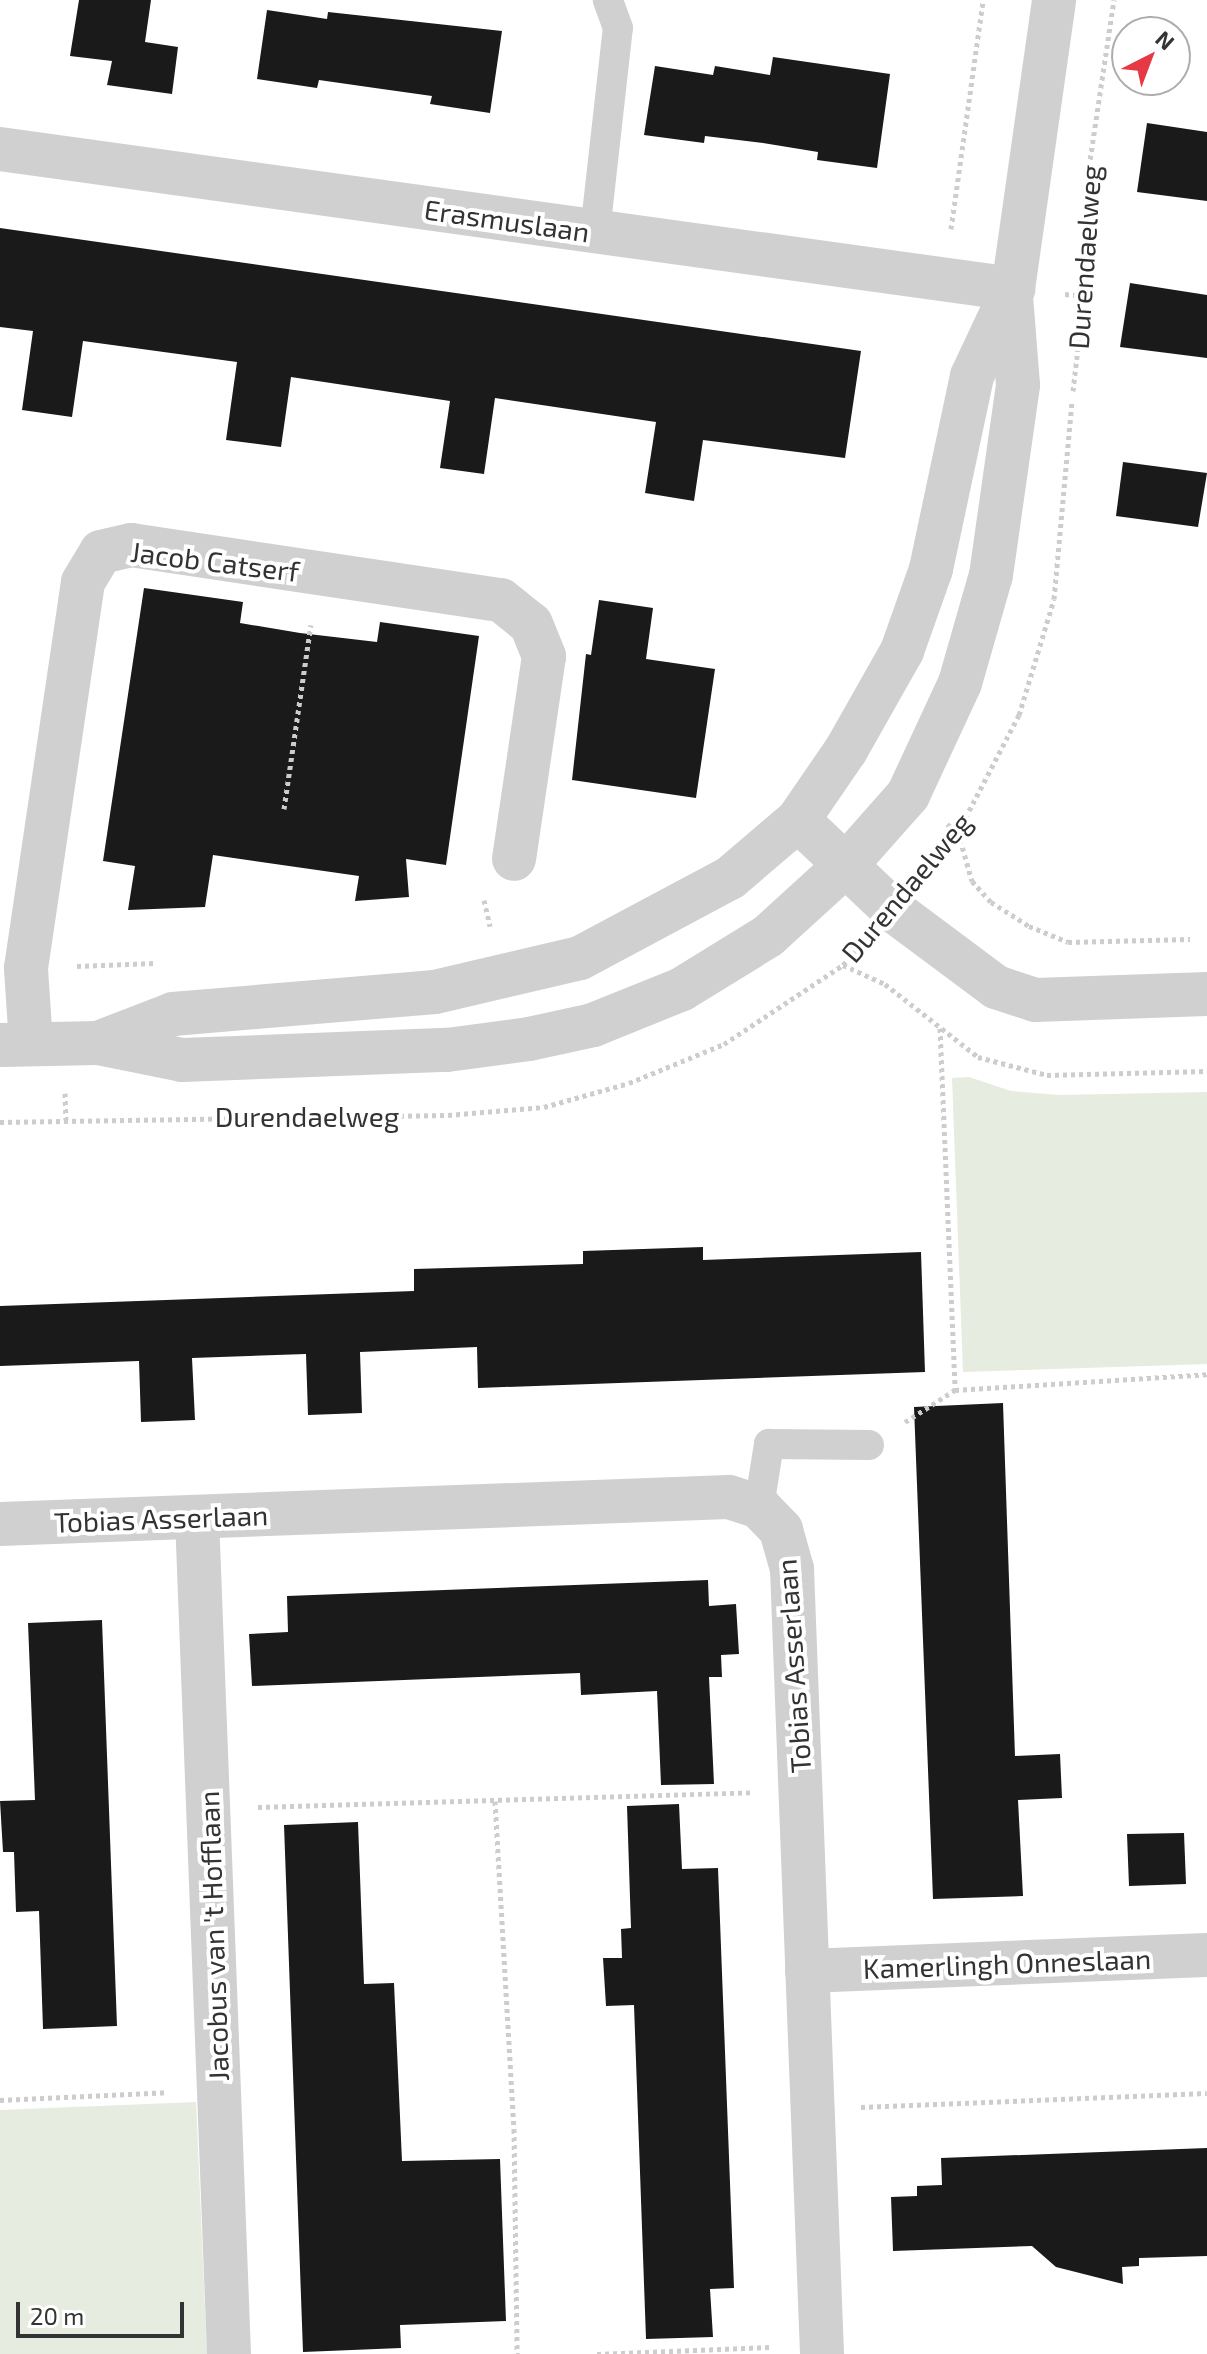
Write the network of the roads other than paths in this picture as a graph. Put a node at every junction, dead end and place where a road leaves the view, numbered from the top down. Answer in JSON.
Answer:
{"nodes":[{"id":1,"x":608,"y":0,"type":"edge"},
{"id":2,"x":1054,"y":0,"type":"edge"},
{"id":3,"x":0,"y":149,"type":"edge"},
{"id":4,"x":595,"y":232,"type":"junction"},
{"id":5,"x":1012,"y":293,"type":"junction"},
{"id":6,"x":798,"y":820,"type":"junction"},
{"id":7,"x":514,"y":859,"type":"dead end"},
{"id":8,"x":846,"y":865,"type":"junction"},
{"id":9,"x":1207,"y":994,"type":"edge"},
{"id":10,"x":98,"y":1043,"type":"junction"},
{"id":11,"x":16,"y":1044,"type":"edge"},
{"id":12,"x":869,"y":1445,"type":"road end"},
{"id":13,"x":759,"y":1507,"type":"junction"},
{"id":14,"x":197,"y":1517,"type":"junction"},
{"id":15,"x":0,"y":1524,"type":"edge"},
{"id":16,"x":1207,"y":1955,"type":"edge"},
{"id":17,"x":807,"y":1971,"type":"junction"},
{"id":18,"x":822,"y":2349,"type":"edge"},
{"id":19,"x":229,"y":2354,"type":"edge"}],
"edges":[{"from":1,"to":4,"type":"lane"},
{"from":2,"to":5,"type":"street","name":"Durendaelweg"},
{"from":3,"to":4,"type":"street","name":"Erasmuslaan"},
{"from":4,"to":5,"type":"street","name":"Erasmuslaan"},
{"from":5,"to":6,"type":"street","name":"Durendaelweg"},
{"from":5,"to":8,"type":"street","name":"Durendaelweg"},
{"from":6,"to":8,"type":"street"},
{"from":6,"to":10,"type":"street","name":"Durendaelweg"},
{"from":7,"to":11,"type":"street","name":"Jacob Catserf"},
{"from":8,"to":9,"type":"street"},
{"from":8,"to":10,"type":"street","name":"Durendaelweg"},
{"from":10,"to":11,"type":"street","name":"Durendaelweg"},
{"from":12,"to":13,"type":"lane"},
{"from":13,"to":14,"type":"street","name":"Tobias Asserlaan"},
{"from":13,"to":17,"type":"street","name":"Tobias Asserlaan"},
{"from":14,"to":15,"type":"street","name":"Tobias Asserlaan"},
{"from":14,"to":19,"type":"street","name":"Jacobus van 't Hofflaan"},
{"from":16,"to":17,"type":"street","name":"Kamerlingh Onneslaan"},
{"from":17,"to":18,"type":"street","name":"Tobias Asserlaan"}]}
